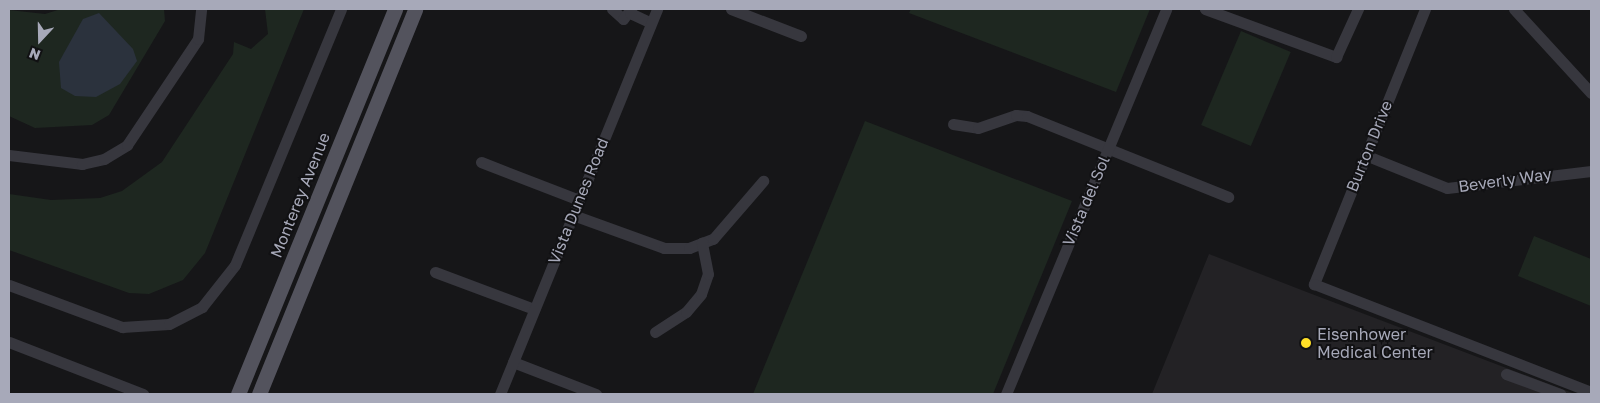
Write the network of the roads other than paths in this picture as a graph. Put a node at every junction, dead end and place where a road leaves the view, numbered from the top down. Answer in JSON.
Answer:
{"nodes":[{"id":1,"x":201,"y":9,"type":"edge"},
{"id":2,"x":395,"y":9,"type":"edge"},
{"id":3,"x":415,"y":9,"type":"edge"},
{"id":4,"x":612,"y":9,"type":"edge"},
{"id":5,"x":657,"y":9,"type":"edge"},
{"id":6,"x":731,"y":9,"type":"edge"},
{"id":7,"x":1166,"y":9,"type":"edge"},
{"id":8,"x":1205,"y":9,"type":"edge"},
{"id":9,"x":1358,"y":9,"type":"edge"},
{"id":10,"x":1425,"y":9,"type":"edge"},
{"id":11,"x":1514,"y":9,"type":"edge"},
{"id":12,"x":336,"y":10,"type":"edge"},
{"id":13,"x":631,"y":11,"type":"edge"},
{"id":14,"x":1236,"y":14,"type":"edge"},
{"id":15,"x":652,"y":23,"type":"junction"},
{"id":16,"x":801,"y":36,"type":"dead end"},
{"id":17,"x":1591,"y":93,"type":"edge"},
{"id":18,"x":953,"y":124,"type":"dead end"},
{"id":19,"x":1108,"y":150,"type":"junction"},
{"id":20,"x":9,"y":155,"type":"edge"},
{"id":21,"x":1365,"y":156,"type":"junction"},
{"id":22,"x":481,"y":162,"type":"dead end"},
{"id":23,"x":1591,"y":171,"type":"edge"},
{"id":24,"x":763,"y":181,"type":"dead end"},
{"id":25,"x":1228,"y":197,"type":"dead end"},
{"id":26,"x":579,"y":200,"type":"junction"},
{"id":27,"x":572,"y":215,"type":"junction"},
{"id":28,"x":702,"y":243,"type":"junction"},
{"id":29,"x":435,"y":272,"type":"dead end"},
{"id":30,"x":9,"y":285,"type":"edge"},
{"id":31,"x":534,"y":309,"type":"junction"},
{"id":32,"x":655,"y":332,"type":"dead end"},
{"id":33,"x":262,"y":335,"type":"junction"},
{"id":34,"x":9,"y":342,"type":"edge"},
{"id":35,"x":513,"y":362,"type":"junction"},
{"id":36,"x":1506,"y":374,"type":"dead end"},
{"id":37,"x":1591,"y":392,"type":"edge"},
{"id":38,"x":143,"y":394,"type":"edge"},
{"id":39,"x":238,"y":394,"type":"edge"},
{"id":40,"x":250,"y":394,"type":"edge"},
{"id":41,"x":259,"y":394,"type":"edge"},
{"id":42,"x":500,"y":394,"type":"edge"},
{"id":43,"x":596,"y":394,"type":"edge"},
{"id":44,"x":1006,"y":394,"type":"edge"},
{"id":45,"x":1560,"y":394,"type":"edge"}],
"edges":[{"from":1,"to":20,"type":"street"},
{"from":2,"to":33,"type":"main road","name":"Monterey Avenue"},
{"from":3,"to":41,"type":"main road"},
{"from":4,"to":13,"type":"street"},
{"from":5,"to":15,"type":"street","name":"Vista Dunes Road"},
{"from":6,"to":16,"type":"street"},
{"from":7,"to":19,"type":"street","name":"Vista del Sol"},
{"from":8,"to":14,"type":"street"},
{"from":9,"to":14,"type":"street"},
{"from":10,"to":21,"type":"street","name":"Burton Drive"},
{"from":11,"to":17,"type":"street"},
{"from":12,"to":30,"type":"street"},
{"from":13,"to":15,"type":"street"},
{"from":15,"to":26,"type":"street","name":"Vista Dunes Road"},
{"from":18,"to":19,"type":"street"},
{"from":19,"to":25,"type":"street"},
{"from":19,"to":44,"type":"street","name":"Vista del Sol"},
{"from":21,"to":23,"type":"street","name":"Beverly Way"},
{"from":21,"to":37,"type":"street","name":"Burton Drive"},
{"from":22,"to":26,"type":"street"},
{"from":24,"to":28,"type":"street"},
{"from":26,"to":27,"type":"street","name":"Vista Dunes Road"},
{"from":27,"to":28,"type":"street"},
{"from":27,"to":31,"type":"street","name":"Vista Dunes Road"},
{"from":28,"to":32,"type":"street"},
{"from":29,"to":31,"type":"street"},
{"from":31,"to":35,"type":"street","name":"Vista Dunes Road"},
{"from":33,"to":39,"type":"main road","name":"Monterey Avenue"},
{"from":33,"to":40,"type":"main road"},
{"from":34,"to":38,"type":"street"},
{"from":35,"to":42,"type":"street","name":"Vista Dunes Road"},
{"from":35,"to":43,"type":"street"},
{"from":36,"to":45,"type":"street"}]}
